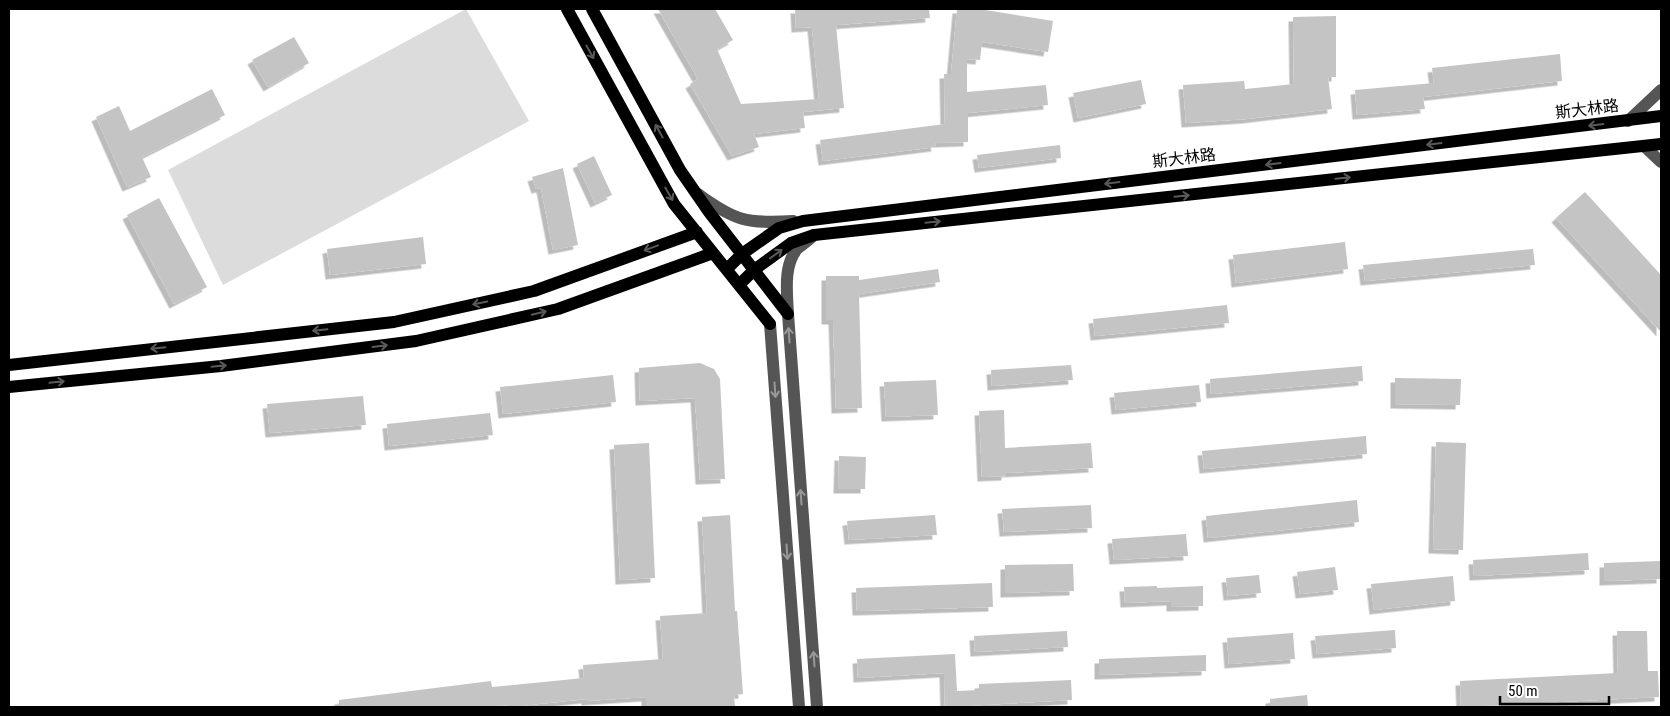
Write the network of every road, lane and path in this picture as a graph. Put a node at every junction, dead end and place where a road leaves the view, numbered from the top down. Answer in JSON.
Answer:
{"nodes":[{"id":1,"x":567,"y":9,"type":"edge"},
{"id":2,"x":592,"y":9,"type":"edge"},
{"id":3,"x":1661,"y":90,"type":"edge"},
{"id":4,"x":1661,"y":116,"type":"edge"},
{"id":5,"x":1628,"y":121,"type":"junction"},
{"id":6,"x":1661,"y":144,"type":"edge"},
{"id":7,"x":1644,"y":146,"type":"junction"},
{"id":8,"x":1661,"y":162,"type":"edge"},
{"id":9,"x":694,"y":191,"type":"junction"},
{"id":10,"x":803,"y":221,"type":"junction"},
{"id":11,"x":696,"y":232,"type":"junction"},
{"id":12,"x":814,"y":235,"type":"junction"},
{"id":13,"x":713,"y":252,"type":"junction"},
{"id":14,"x":742,"y":254,"type":"junction"},
{"id":15,"x":726,"y":270,"type":"junction"},
{"id":16,"x":754,"y":270,"type":"junction"},
{"id":17,"x":739,"y":285,"type":"junction"},
{"id":18,"x":788,"y":314,"type":"junction"},
{"id":19,"x":770,"y":324,"type":"joint"},
{"id":20,"x":9,"y":365,"type":"edge"},
{"id":21,"x":9,"y":387,"type":"edge"},
{"id":22,"x":799,"y":707,"type":"edge"},
{"id":23,"x":817,"y":707,"type":"edge"}],
"edges":[{"from":1,"to":11,"type":"main road","one_way":true},
{"from":9,"to":2,"type":"main road","one_way":true},
{"from":3,"to":5,"type":"street"},
{"from":4,"to":5,"type":"main road","name":"斯大林路"},
{"from":5,"to":10,"type":"main road","name":"斯大林路","one_way":true},
{"from":6,"to":7,"type":"main road"},
{"from":7,"to":8,"type":"street"},
{"from":12,"to":7,"type":"main road","one_way":true},
{"from":9,"to":10,"type":"street"},
{"from":9,"to":14,"type":"main road"},
{"from":10,"to":14,"type":"main road","name":"斯大林路"},
{"from":11,"to":13,"type":"main road"},
{"from":11,"to":20,"type":"main road","one_way":true},
{"from":16,"to":12,"type":"main road","one_way":true},
{"from":12,"to":18,"type":"street"},
{"from":13,"to":15,"type":"main road"},
{"from":21,"to":13,"type":"main road","one_way":true},
{"from":14,"to":15,"type":"main road","name":"斯大林路"},
{"from":14,"to":16,"type":"main road"},
{"from":15,"to":17,"type":"main road"},
{"from":16,"to":17,"type":"main road"},
{"from":16,"to":18,"type":"main road"},
{"from":17,"to":19,"type":"main road"},
{"from":23,"to":18,"type":"street","one_way":true},
{"from":19,"to":22,"type":"street","one_way":true}]}
